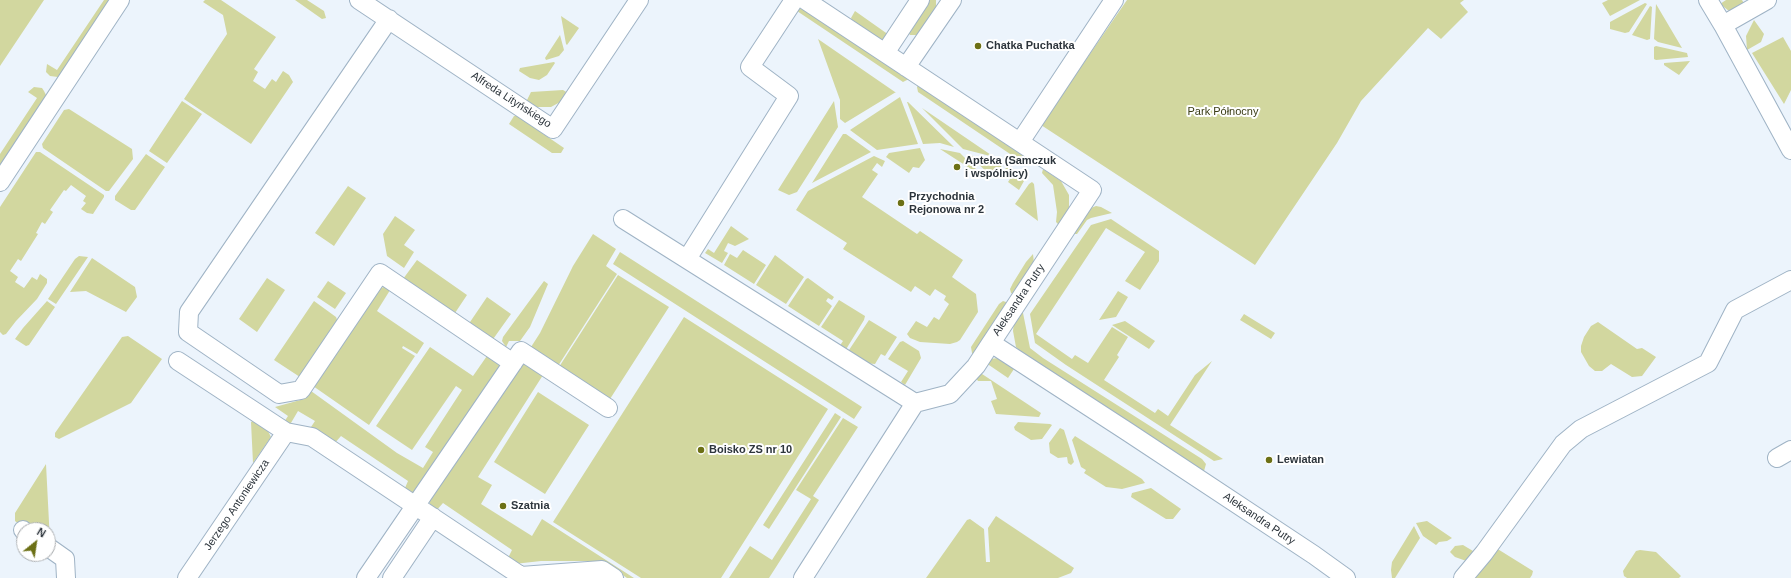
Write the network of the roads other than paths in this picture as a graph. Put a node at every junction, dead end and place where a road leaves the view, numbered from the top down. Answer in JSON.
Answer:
{"nodes":[{"id":1,"x":120,"y":0,"type":"edge"},
{"id":2,"x":359,"y":0,"type":"edge"},
{"id":3,"x":639,"y":0,"type":"edge"},
{"id":4,"x":794,"y":0,"type":"edge"},
{"id":5,"x":805,"y":0,"type":"edge"},
{"id":6,"x":920,"y":0,"type":"edge"},
{"id":7,"x":952,"y":0,"type":"edge"},
{"id":8,"x":1114,"y":0,"type":"edge"},
{"id":9,"x":1708,"y":0,"type":"edge"},
{"id":10,"x":1767,"y":0,"type":"edge"},
{"id":11,"x":389,"y":19,"type":"junction"},
{"id":12,"x":1723,"y":25,"type":"junction"},
{"id":13,"x":885,"y":52,"type":"junction"},
{"id":14,"x":906,"y":67,"type":"junction"},
{"id":15,"x":1020,"y":142,"type":"junction"},
{"id":16,"x":1791,"y":150,"type":"edge"},
{"id":17,"x":0,"y":182,"type":"edge"},
{"id":18,"x":623,"y":219,"type":"dead end"},
{"id":19,"x":687,"y":260,"type":"junction"},
{"id":20,"x":1791,"y":280,"type":"edge"},
{"id":21,"x":991,"y":343,"type":"junction"},
{"id":22,"x":178,"y":361,"type":"dead end"},
{"id":23,"x":513,"y":363,"type":"junction"},
{"id":24,"x":915,"y":403,"type":"junction"},
{"id":25,"x":608,"y":408,"type":"dead end"},
{"id":26,"x":286,"y":432,"type":"junction"},
{"id":27,"x":415,"y":505,"type":"junction"},
{"id":28,"x":433,"y":517,"type":"junction"},
{"id":29,"x":56,"y":552,"type":"edge"},
{"id":30,"x":521,"y":577,"type":"edge"},
{"id":31,"x":66,"y":578,"type":"edge"},
{"id":32,"x":187,"y":578,"type":"edge"},
{"id":33,"x":366,"y":578,"type":"edge"},
{"id":34,"x":392,"y":578,"type":"edge"},
{"id":35,"x":614,"y":578,"type":"edge"},
{"id":36,"x":803,"y":578,"type":"edge"},
{"id":37,"x":1346,"y":578,"type":"edge"},
{"id":38,"x":1463,"y":578,"type":"edge"}],
"edges":[{"from":1,"to":17,"type":"street"},
{"from":2,"to":11,"type":"street","name":"Alfreda Lityńskiego"},
{"from":3,"to":11,"type":"street","name":"Alfreda Lityńskiego"},
{"from":4,"to":19,"type":"street"},
{"from":5,"to":13,"type":"street","name":"Aleksandra Putry"},
{"from":6,"to":13,"type":"street"},
{"from":7,"to":14,"type":"street"},
{"from":8,"to":15,"type":"street"},
{"from":9,"to":12,"type":"street"},
{"from":10,"to":12,"type":"street"},
{"from":11,"to":23,"type":"street"},
{"from":12,"to":16,"type":"street"},
{"from":13,"to":14,"type":"street","name":"Aleksandra Putry"},
{"from":14,"to":15,"type":"street","name":"Aleksandra Putry"},
{"from":15,"to":21,"type":"street","name":"Aleksandra Putry"},
{"from":18,"to":19,"type":"street"},
{"from":19,"to":24,"type":"street"},
{"from":20,"to":38,"type":"street"},
{"from":21,"to":24,"type":"street"},
{"from":21,"to":37,"type":"street","name":"Aleksandra Putry"},
{"from":22,"to":26,"type":"street"},
{"from":23,"to":25,"type":"street"},
{"from":23,"to":27,"type":"street"},
{"from":24,"to":36,"type":"street"},
{"from":26,"to":27,"type":"street"},
{"from":26,"to":32,"type":"street","name":"Jerzego Antoniewicza"},
{"from":27,"to":28,"type":"street"},
{"from":27,"to":33,"type":"street"},
{"from":28,"to":30,"type":"street"},
{"from":28,"to":34,"type":"street"},
{"from":29,"to":31,"type":"street"},
{"from":30,"to":35,"type":"street"}]}
